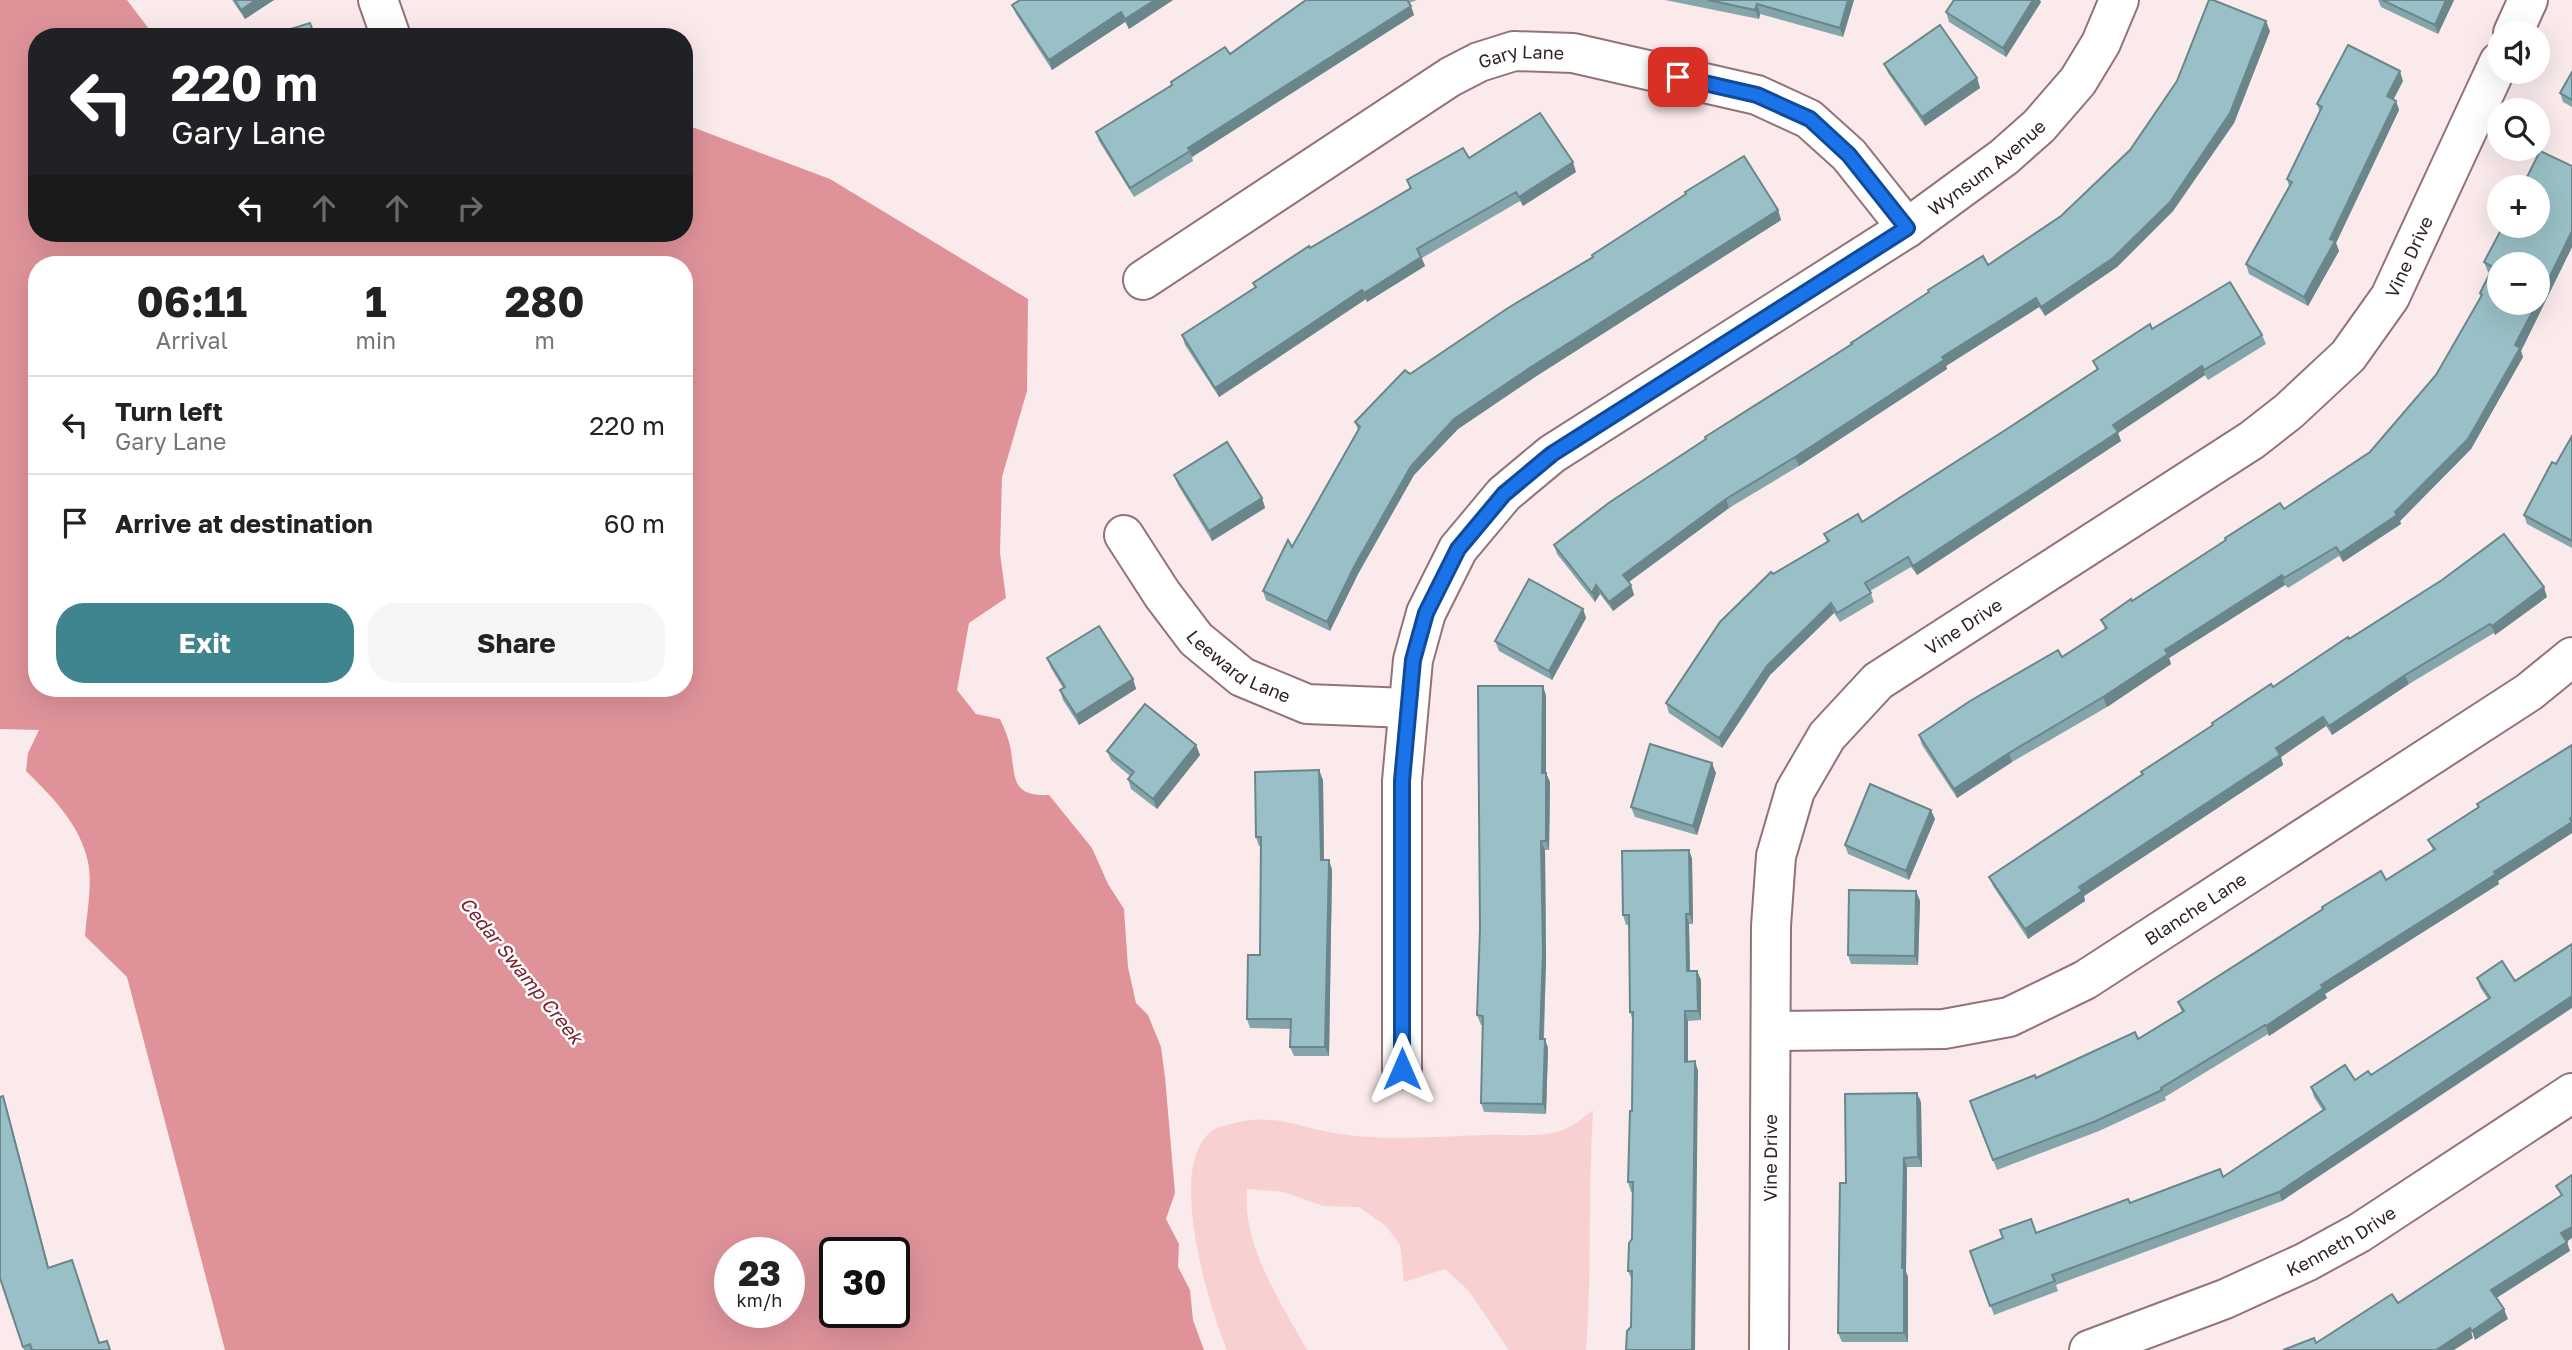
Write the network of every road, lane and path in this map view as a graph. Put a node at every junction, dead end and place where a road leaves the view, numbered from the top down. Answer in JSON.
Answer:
{"nodes":[{"id":1,"x":378,"y":0,"type":"edge"},
{"id":2,"x":2119,"y":0,"type":"edge"},
{"id":3,"x":2528,"y":0,"type":"edge"},
{"id":4,"x":2518,"y":21,"type":"edge"},
{"id":5,"x":388,"y":28,"type":"edge"},
{"id":6,"x":2489,"y":84,"type":"edge"},
{"id":7,"x":1907,"y":228,"type":"junction"},
{"id":8,"x":1143,"y":280,"type":"dead end"},
{"id":9,"x":1124,"y":535,"type":"dead end"},
{"id":10,"x":2572,"y":657,"type":"edge"},
{"id":11,"x":1407,"y":708,"type":"junction"},
{"id":12,"x":1772,"y":1031,"type":"junction"},
{"id":13,"x":1402,"y":1069,"type":"dead end"},
{"id":14,"x":2572,"y":1093,"type":"edge"},
{"id":15,"x":1769,"y":1350,"type":"edge"},
{"id":16,"x":2089,"y":1350,"type":"edge"}],
"edges":[{"from":1,"to":5,"type":"street"},
{"from":2,"to":7,"type":"street","name":"Wynsum Avenue"},
{"from":3,"to":4,"type":"street"},
{"from":6,"to":12,"type":"street","name":"Vine Drive"},
{"from":7,"to":8,"type":"street","name":"Gary Lane"},
{"from":7,"to":11,"type":"street","name":"Wynsum Avenue"},
{"from":9,"to":11,"type":"street","name":"Leeward Lane"},
{"from":10,"to":12,"type":"street","name":"Blanche Lane"},
{"from":11,"to":13,"type":"street","name":"Wynsum Avenue"},
{"from":12,"to":15,"type":"street","name":"Vine Drive"},
{"from":14,"to":16,"type":"street","name":"Kenneth Drive"}]}
